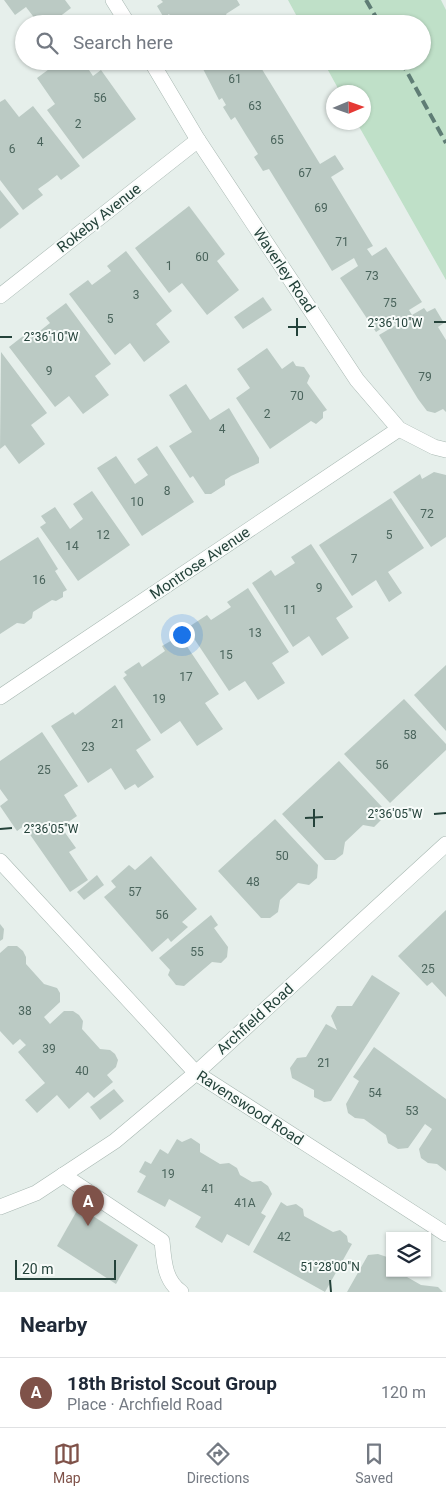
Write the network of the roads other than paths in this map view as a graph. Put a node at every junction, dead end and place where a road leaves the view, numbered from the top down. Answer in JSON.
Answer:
{"nodes":[{"id":1,"x":113,"y":0,"type":"edge"},
{"id":2,"x":122,"y":15,"type":"edge"},
{"id":3,"x":155,"y":70,"type":"edge"},
{"id":4,"x":198,"y":140,"type":"junction"},
{"id":5,"x":0,"y":296,"type":"edge"},
{"id":6,"x":399,"y":429,"type":"junction"},
{"id":7,"x":446,"y":450,"type":"edge"},
{"id":8,"x":0,"y":697,"type":"edge"},
{"id":9,"x":446,"y":844,"type":"edge"},
{"id":10,"x":0,"y":861,"type":"edge"},
{"id":11,"x":196,"y":1074,"type":"junction"},
{"id":12,"x":63,"y":1175,"type":"junction"},
{"id":13,"x":0,"y":1207,"type":"edge"},
{"id":14,"x":446,"y":1234,"type":"edge"},
{"id":15,"x":181,"y":1292,"type":"edge"}],
"edges":[{"from":1,"to":2,"type":"street"},
{"from":3,"to":4,"type":"street","name":"Waverley Road"},
{"from":4,"to":5,"type":"street","name":"Rokeby Avenue"},
{"from":4,"to":6,"type":"street","name":"Waverley Road"},
{"from":6,"to":7,"type":"street","name":"Waverley Road"},
{"from":6,"to":8,"type":"street","name":"Montrose Avenue"},
{"from":9,"to":11,"type":"street","name":"Archfield Road"},
{"from":10,"to":11,"type":"street","name":"Ravenswood Road"},
{"from":11,"to":12,"type":"street","name":"Archfield Road"},
{"from":11,"to":14,"type":"street","name":"Ravenswood Road"},
{"from":12,"to":13,"type":"street","name":"Archfield Road"},
{"from":12,"to":15,"type":"street"}]}
